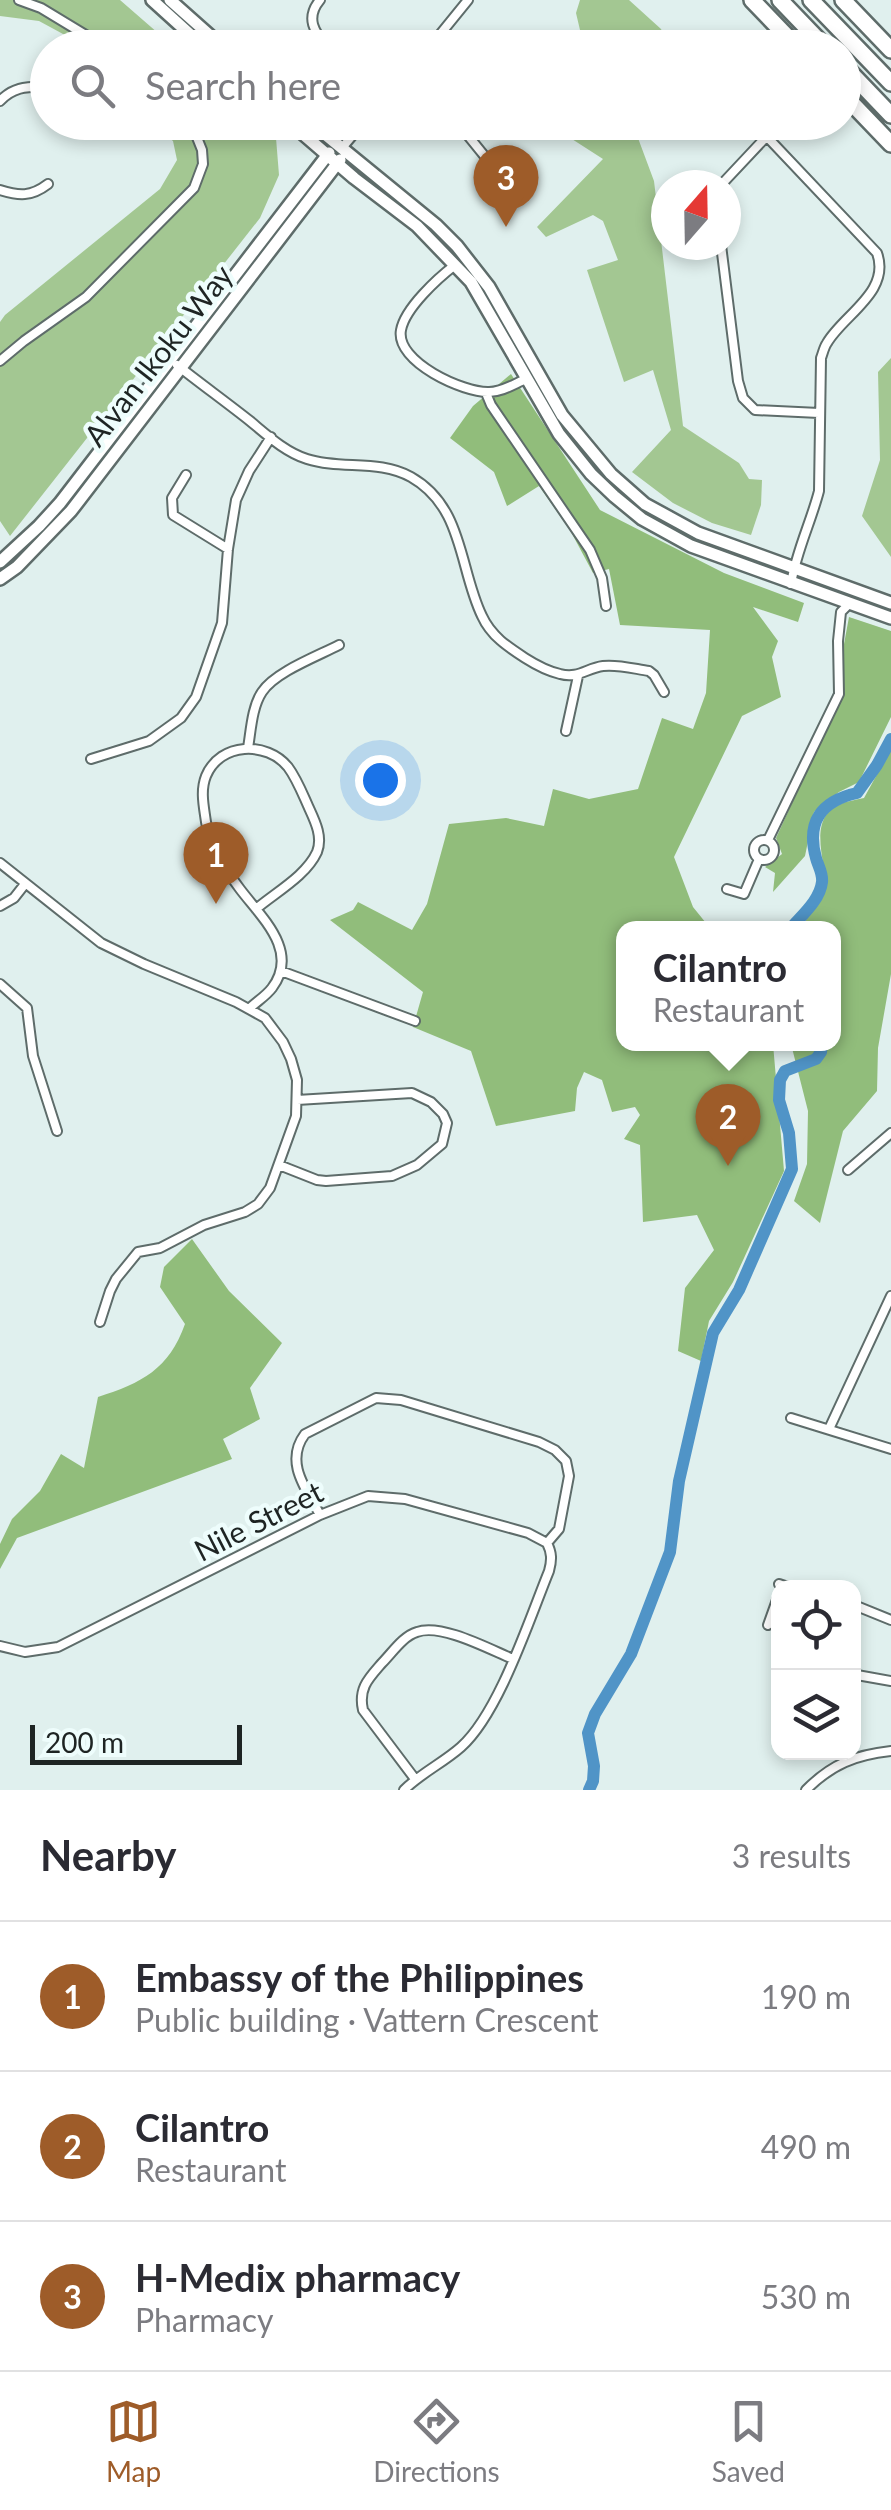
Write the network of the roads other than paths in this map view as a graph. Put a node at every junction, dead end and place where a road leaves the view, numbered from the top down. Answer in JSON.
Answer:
{"nodes":[{"id":1,"x":18,"y":0,"type":"edge"},
{"id":2,"x":320,"y":0,"type":"edge"},
{"id":3,"x":468,"y":0,"type":"edge"},
{"id":4,"x":752,"y":0,"type":"edge"},
{"id":5,"x":780,"y":0,"type":"edge"},
{"id":6,"x":811,"y":0,"type":"edge"},
{"id":7,"x":843,"y":0,"type":"edge"},
{"id":8,"x":161,"y":1,"type":"edge"},
{"id":9,"x":77,"y":30,"type":"edge"},
{"id":10,"x":188,"y":30,"type":"edge"},
{"id":11,"x":200,"y":30,"type":"edge"},
{"id":12,"x":315,"y":30,"type":"edge"},
{"id":13,"x":444,"y":30,"type":"edge"},
{"id":14,"x":781,"y":30,"type":"edge"},
{"id":15,"x":809,"y":30,"type":"edge"},
{"id":16,"x":840,"y":30,"type":"edge"},
{"id":17,"x":891,"y":50,"type":"edge"},
{"id":18,"x":861,"y":52,"type":"edge"},
{"id":19,"x":891,"y":83,"type":"edge"},
{"id":20,"x":861,"y":84,"type":"edge"},
{"id":21,"x":30,"y":87,"type":"edge"},
{"id":22,"x":0,"y":101,"type":"edge"},
{"id":23,"x":861,"y":113,"type":"edge"},
{"id":24,"x":891,"y":115,"type":"edge"},
{"id":25,"x":198,"y":140,"type":"edge"},
{"id":26,"x":308,"y":140,"type":"edge"},
{"id":27,"x":312,"y":140,"type":"edge"},
{"id":28,"x":326,"y":140,"type":"edge"},
{"id":29,"x":348,"y":140,"type":"edge"},
{"id":30,"x":472,"y":140,"type":"edge"},
{"id":31,"x":763,"y":140,"type":"edge"},
{"id":32,"x":771,"y":140,"type":"edge"},
{"id":33,"x":891,"y":144,"type":"edge"},
{"id":34,"x":337,"y":153,"type":"junction"},
{"id":35,"x":491,"y":164,"type":"dead end"},
{"id":36,"x":735,"y":170,"type":"edge"},
{"id":37,"x":354,"y":178,"type":"junction"},
{"id":38,"x":316,"y":181,"type":"junction"},
{"id":39,"x":48,"y":184,"type":"dead end"},
{"id":40,"x":0,"y":190,"type":"edge"},
{"id":41,"x":723,"y":260,"type":"edge"},
{"id":42,"x":455,"y":265,"type":"junction"},
{"id":43,"x":171,"y":359,"type":"junction"},
{"id":44,"x":0,"y":361,"type":"edge"},
{"id":45,"x":182,"y":368,"type":"junction"},
{"id":46,"x":526,"y":379,"type":"junction"},
{"id":47,"x":486,"y":392,"type":"junction"},
{"id":48,"x":819,"y":413,"type":"junction"},
{"id":49,"x":270,"y":438,"type":"junction"},
{"id":50,"x":186,"y":475,"type":"dead end"},
{"id":51,"x":228,"y":549,"type":"junction"},
{"id":52,"x":0,"y":562,"type":"edge"},
{"id":53,"x":793,"y":568,"type":"junction"},
{"id":54,"x":0,"y":579,"type":"edge"},
{"id":55,"x":791,"y":584,"type":"junction"},
{"id":56,"x":849,"y":604,"type":"junction"},
{"id":57,"x":891,"y":604,"type":"edge"},
{"id":58,"x":606,"y":606,"type":"dead end"},
{"id":59,"x":891,"y":618,"type":"edge"},
{"id":60,"x":339,"y":645,"type":"dead end"},
{"id":61,"x":578,"y":676,"type":"junction"},
{"id":62,"x":664,"y":692,"type":"dead end"},
{"id":63,"x":566,"y":731,"type":"dead end"},
{"id":64,"x":248,"y":748,"type":"junction"},
{"id":65,"x":91,"y":759,"type":"dead end"},
{"id":66,"x":768,"y":840,"type":"junction"},
{"id":67,"x":759,"y":860,"type":"junction"},
{"id":68,"x":0,"y":864,"type":"edge"},
{"id":69,"x":25,"y":884,"type":"junction"},
{"id":70,"x":727,"y":888,"type":"dead end"},
{"id":71,"x":0,"y":906,"type":"edge"},
{"id":72,"x":256,"y":909,"type":"junction"},
{"id":73,"x":280,"y":972,"type":"junction"},
{"id":74,"x":0,"y":984,"type":"edge"},
{"id":75,"x":249,"y":1009,"type":"junction"},
{"id":76,"x":415,"y":1020,"type":"dead end"},
{"id":77,"x":297,"y":1100,"type":"junction"},
{"id":78,"x":57,"y":1131,"type":"dead end"},
{"id":79,"x":891,"y":1133,"type":"edge"},
{"id":80,"x":279,"y":1164,"type":"junction"},
{"id":81,"x":848,"y":1170,"type":"dead end"},
{"id":82,"x":891,"y":1296,"type":"edge"},
{"id":83,"x":100,"y":1322,"type":"dead end"},
{"id":84,"x":791,"y":1418,"type":"dead end"},
{"id":85,"x":829,"y":1430,"type":"junction"},
{"id":86,"x":891,"y":1449,"type":"edge"},
{"id":87,"x":320,"y":1515,"type":"junction"},
{"id":88,"x":547,"y":1542,"type":"junction"},
{"id":89,"x":861,"y":1608,"type":"edge"},
{"id":90,"x":771,"y":1617,"type":"edge"},
{"id":91,"x":891,"y":1620,"type":"edge"},
{"id":92,"x":768,"y":1625,"type":"dead end"},
{"id":93,"x":0,"y":1646,"type":"edge"},
{"id":94,"x":513,"y":1659,"type":"junction"},
{"id":95,"x":861,"y":1676,"type":"edge"},
{"id":96,"x":891,"y":1681,"type":"edge"},
{"id":97,"x":891,"y":1750,"type":"edge"},
{"id":98,"x":414,"y":1779,"type":"junction"},
{"id":99,"x":404,"y":1790,"type":"edge"},
{"id":100,"x":806,"y":1790,"type":"edge"}],
"edges":[{"from":1,"to":9,"type":"street"},
{"from":2,"to":12,"type":"street"},
{"from":3,"to":13,"type":"street"},
{"from":4,"to":14,"type":"highway"},
{"from":5,"to":15,"type":"highway"},
{"from":6,"to":16,"type":"highway"},
{"from":7,"to":17,"type":"highway"},
{"from":8,"to":10,"type":"street"},
{"from":8,"to":11,"type":"street"},
{"from":18,"to":19,"type":"highway"},
{"from":20,"to":24,"type":"highway"},
{"from":21,"to":22,"type":"street"},
{"from":23,"to":33,"type":"highway"},
{"from":25,"to":44,"type":"street"},
{"from":26,"to":38,"type":"street"},
{"from":27,"to":34,"type":"street"},
{"from":28,"to":34,"type":"street"},
{"from":29,"to":34,"type":"street"},
{"from":30,"to":35,"type":"street"},
{"from":31,"to":36,"type":"street"},
{"from":32,"to":48,"type":"street"},
{"from":34,"to":37,"type":"street"},
{"from":34,"to":38,"type":"street","name":"Alvan Ikoku Way"},
{"from":34,"to":53,"type":"street"},
{"from":37,"to":38,"type":"street"},
{"from":37,"to":42,"type":"street"},
{"from":38,"to":43,"type":"street","name":"Alvan Ikoku Way"},
{"from":38,"to":45,"type":"street","name":"Alvan Ikoku Way"},
{"from":39,"to":40,"type":"street"},
{"from":41,"to":48,"type":"street"},
{"from":42,"to":46,"type":"street"},
{"from":42,"to":47,"type":"street"},
{"from":43,"to":45,"type":"street"},
{"from":43,"to":52,"type":"street","name":"Alvan Ikoku Way"},
{"from":45,"to":49,"type":"street"},
{"from":45,"to":54,"type":"street","name":"Alvan Ikoku Way"},
{"from":46,"to":47,"type":"street"},
{"from":46,"to":55,"type":"street"},
{"from":47,"to":58,"type":"street"},
{"from":48,"to":53,"type":"street"},
{"from":49,"to":51,"type":"street"},
{"from":49,"to":61,"type":"street"},
{"from":50,"to":51,"type":"street"},
{"from":51,"to":65,"type":"street"},
{"from":53,"to":55,"type":"street"},
{"from":53,"to":57,"type":"street"},
{"from":55,"to":56,"type":"street"},
{"from":56,"to":59,"type":"street"},
{"from":56,"to":66,"type":"street"},
{"from":60,"to":64,"type":"street"},
{"from":61,"to":62,"type":"street"},
{"from":61,"to":63,"type":"street"},
{"from":64,"to":72,"type":"street"},
{"from":64,"to":72,"type":"street"},
{"from":66,"to":67,"type":"street"},
{"from":66,"to":67,"type":"street"},
{"from":67,"to":70,"type":"street"},
{"from":68,"to":69,"type":"street"},
{"from":69,"to":71,"type":"street"},
{"from":69,"to":75,"type":"street"},
{"from":72,"to":73,"type":"street"},
{"from":73,"to":75,"type":"street"},
{"from":73,"to":76,"type":"street"},
{"from":74,"to":78,"type":"street"},
{"from":75,"to":77,"type":"street"},
{"from":77,"to":80,"type":"street"},
{"from":77,"to":80,"type":"street"},
{"from":79,"to":81,"type":"street"},
{"from":80,"to":83,"type":"street"},
{"from":82,"to":85,"type":"street"},
{"from":84,"to":85,"type":"street"},
{"from":85,"to":86,"type":"street"},
{"from":87,"to":88,"type":"street","name":"Nile Street"},
{"from":87,"to":88,"type":"street"},
{"from":87,"to":93,"type":"street","name":"Nile Street"},
{"from":88,"to":94,"type":"street"},
{"from":89,"to":91,"type":"street"},
{"from":90,"to":92,"type":"street"},
{"from":94,"to":98,"type":"street"},
{"from":94,"to":98,"type":"street"},
{"from":95,"to":96,"type":"street"},
{"from":97,"to":100,"type":"street"},
{"from":98,"to":99,"type":"street"}]}
